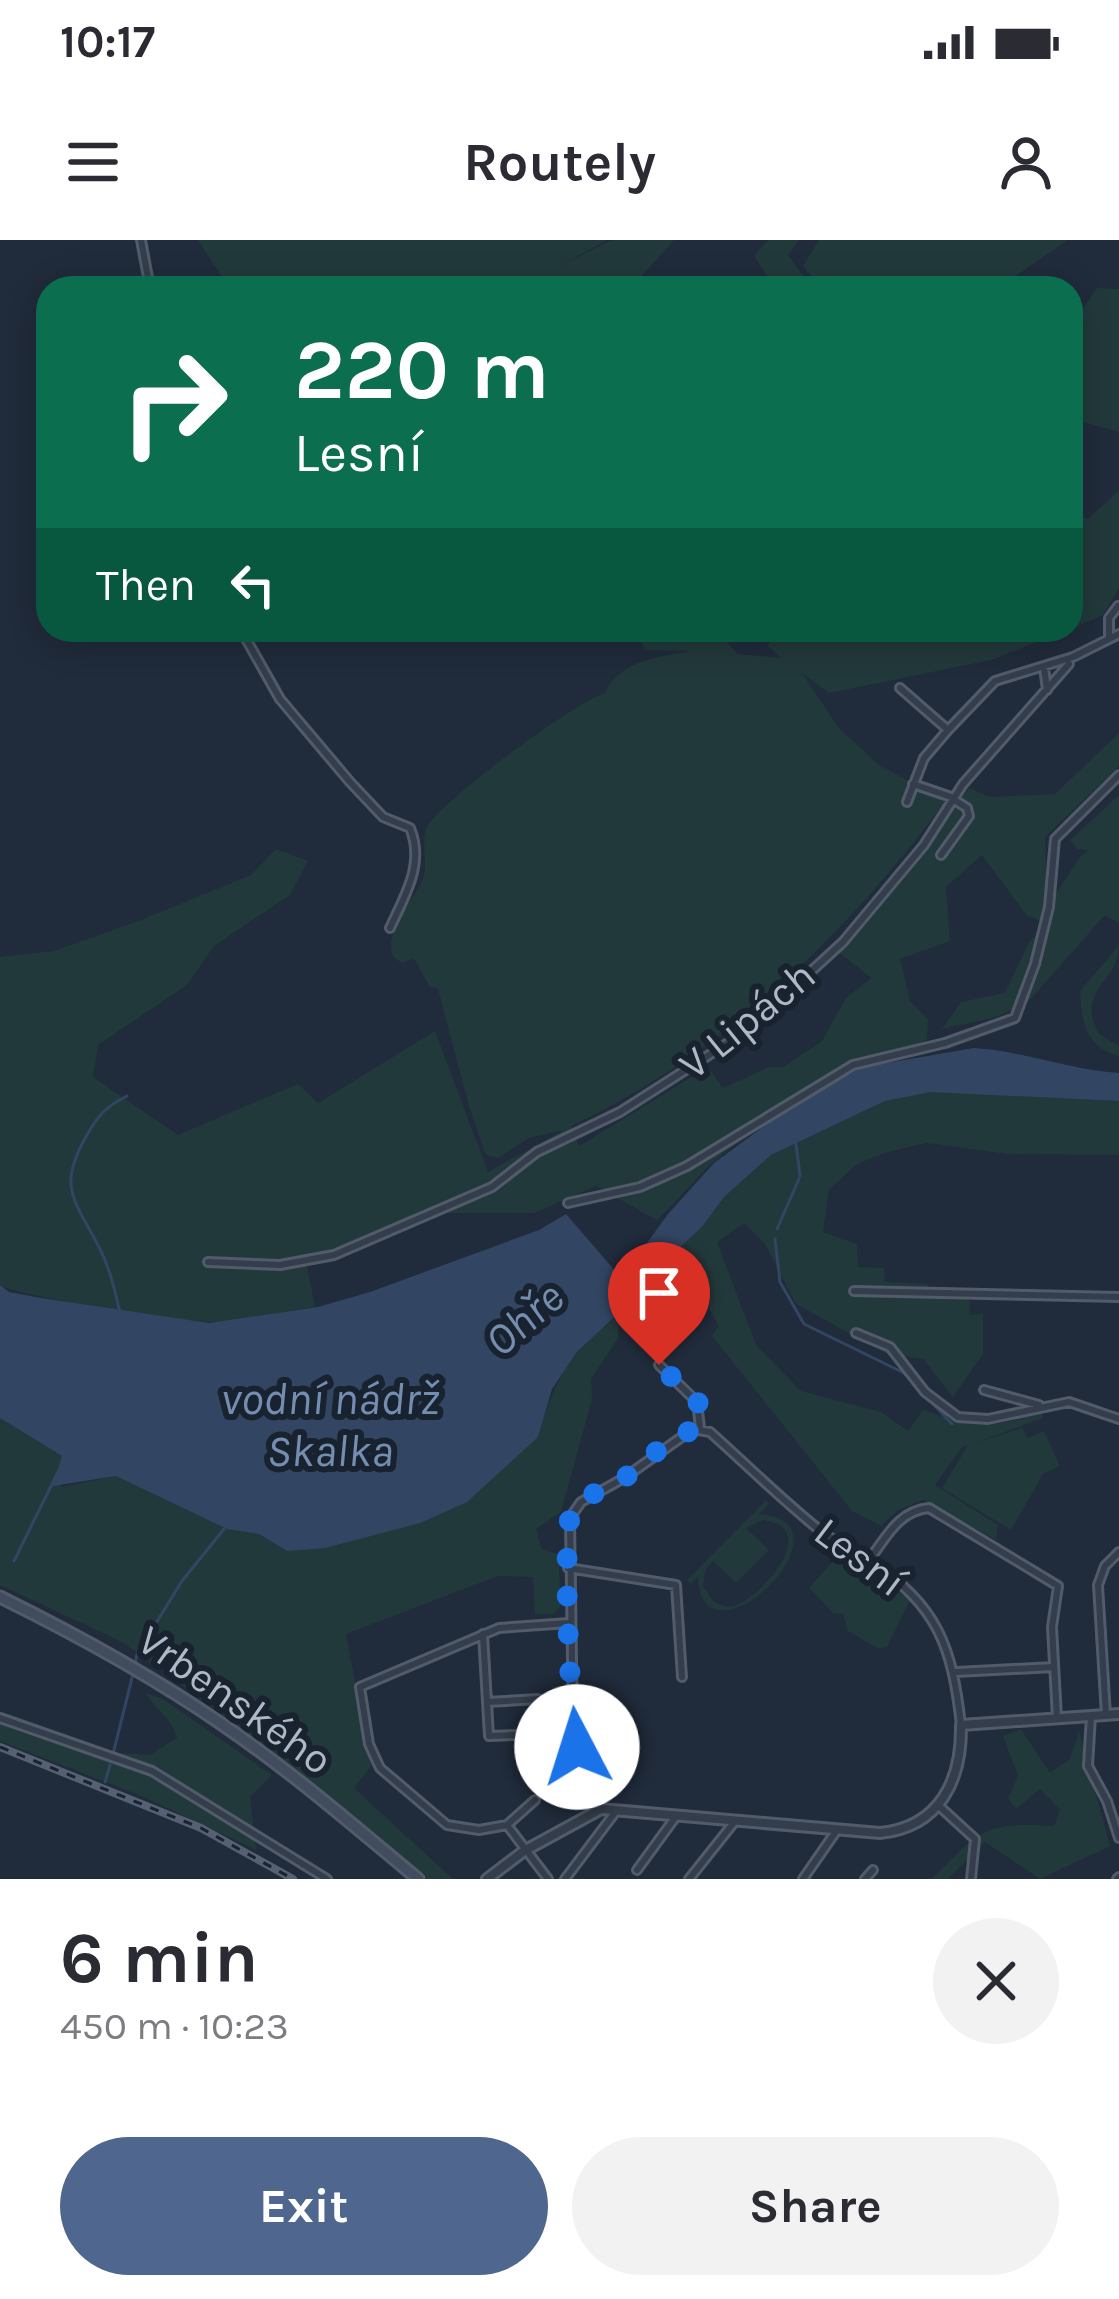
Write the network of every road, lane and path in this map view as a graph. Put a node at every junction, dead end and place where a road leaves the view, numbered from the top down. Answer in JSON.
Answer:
{"nodes":[{"id":1,"x":141,"y":240,"type":"edge"},
{"id":2,"x":148,"y":276,"type":"edge"},
{"id":3,"x":1118,"y":606,"type":"edge"},
{"id":4,"x":1119,"y":634,"type":"edge"},
{"id":5,"x":1108,"y":639,"type":"junction"},
{"id":6,"x":248,"y":642,"type":"edge"},
{"id":7,"x":1069,"y":664,"type":"dead end"},
{"id":8,"x":1043,"y":667,"type":"junction"},
{"id":9,"x":900,"y":688,"type":"dead end"},
{"id":10,"x":1047,"y":691,"type":"junction"},
{"id":11,"x":948,"y":730,"type":"junction"},
{"id":12,"x":1119,"y":776,"type":"edge"},
{"id":13,"x":913,"y":784,"type":"junction"},
{"id":14,"x":954,"y":798,"type":"junction"},
{"id":15,"x":908,"y":802,"type":"dead end"},
{"id":16,"x":941,"y":855,"type":"dead end"},
{"id":17,"x":390,"y":928,"type":"dead end"},
{"id":18,"x":568,"y":1203,"type":"dead end"},
{"id":19,"x":208,"y":1262,"type":"dead end"},
{"id":20,"x":854,"y":1291,"type":"dead end"},
{"id":21,"x":1119,"y":1297,"type":"edge"},
{"id":22,"x":856,"y":1333,"type":"dead end"},
{"id":23,"x":659,"y":1365,"type":"dead end"},
{"id":24,"x":983,"y":1390,"type":"dead end"},
{"id":25,"x":1042,"y":1405,"type":"junction"},
{"id":26,"x":1119,"y":1419,"type":"edge"},
{"id":27,"x":700,"y":1428,"type":"junction"},
{"id":28,"x":1119,"y":1552,"type":"edge"},
{"id":29,"x":869,"y":1560,"type":"junction"},
{"id":30,"x":568,"y":1568,"type":"junction"},
{"id":31,"x":0,"y":1597,"type":"edge"},
{"id":32,"x":569,"y":1623,"type":"junction"},
{"id":33,"x":483,"y":1634,"type":"junction"},
{"id":34,"x":1054,"y":1666,"type":"junction"},
{"id":35,"x":955,"y":1672,"type":"junction"},
{"id":36,"x":682,"y":1677,"type":"dead end"},
{"id":37,"x":538,"y":1699,"type":"dead end"},
{"id":38,"x":487,"y":1702,"type":"junction"},
{"id":39,"x":1119,"y":1714,"type":"edge"},
{"id":40,"x":1106,"y":1715,"type":"junction"},
{"id":41,"x":1090,"y":1716,"type":"junction"},
{"id":42,"x":0,"y":1718,"type":"edge"},
{"id":43,"x":1058,"y":1718,"type":"junction"},
{"id":44,"x":961,"y":1725,"type":"junction"},
{"id":45,"x":547,"y":1734,"type":"dead end"},
{"id":46,"x":535,"y":1800,"type":"dead end"},
{"id":47,"x":939,"y":1806,"type":"junction"},
{"id":48,"x":601,"y":1809,"type":"junction"},
{"id":49,"x":618,"y":1809,"type":"junction"},
{"id":50,"x":677,"y":1815,"type":"junction"},
{"id":51,"x":736,"y":1820,"type":"junction"},
{"id":52,"x":506,"y":1825,"type":"junction"},
{"id":53,"x":837,"y":1830,"type":"junction"},
{"id":54,"x":1119,"y":1838,"type":"edge"},
{"id":55,"x":524,"y":1851,"type":"junction"},
{"id":56,"x":637,"y":1870,"type":"dead end"},
{"id":57,"x":873,"y":1870,"type":"dead end"},
{"id":58,"x":808,"y":1877,"type":"edge"},
{"id":59,"x":327,"y":1879,"type":"edge"},
{"id":60,"x":418,"y":1879,"type":"edge"},
{"id":61,"x":487,"y":1879,"type":"edge"},
{"id":62,"x":548,"y":1879,"type":"edge"},
{"id":63,"x":566,"y":1879,"type":"edge"},
{"id":64,"x":689,"y":1879,"type":"edge"},
{"id":65,"x":866,"y":1879,"type":"edge"},
{"id":66,"x":971,"y":1879,"type":"edge"}],
"edges":[{"from":1,"to":2,"type":"street"},
{"from":3,"to":5,"type":"street"},
{"from":4,"to":5,"type":"street"},
{"from":5,"to":8,"type":"street"},
{"from":6,"to":17,"type":"street"},
{"from":7,"to":10,"type":"street","name":"V Lipách"},
{"from":8,"to":10,"type":"street"},
{"from":8,"to":11,"type":"street"},
{"from":9,"to":11,"type":"street"},
{"from":10,"to":14,"type":"street","name":"V Lipách"},
{"from":11,"to":13,"type":"street"},
{"from":12,"to":18,"type":"street"},
{"from":13,"to":14,"type":"street"},
{"from":13,"to":15,"type":"street"},
{"from":14,"to":16,"type":"street"},
{"from":14,"to":19,"type":"street","name":"V Lipách"},
{"from":20,"to":21,"type":"street"},
{"from":22,"to":25,"type":"street"},
{"from":23,"to":27,"type":"street","name":"Lesní"},
{"from":24,"to":25,"type":"street"},
{"from":25,"to":26,"type":"street"},
{"from":27,"to":29,"type":"street","name":"Lesní"},
{"from":27,"to":30,"type":"street"},
{"from":28,"to":40,"type":"street"},
{"from":29,"to":34,"type":"street"},
{"from":29,"to":35,"type":"street","name":"Lesní"},
{"from":30,"to":32,"type":"street"},
{"from":30,"to":36,"type":"street"},
{"from":31,"to":60,"type":"main road","name":"Vrbenského"},
{"from":32,"to":33,"type":"street"},
{"from":32,"to":48,"type":"street"},
{"from":33,"to":38,"type":"street"},
{"from":33,"to":52,"type":"street"},
{"from":34,"to":35,"type":"street"},
{"from":34,"to":43,"type":"street"},
{"from":35,"to":44,"type":"street","name":"Lesní"},
{"from":37,"to":38,"type":"street"},
{"from":38,"to":45,"type":"street"},
{"from":39,"to":40,"type":"street"},
{"from":40,"to":41,"type":"street"},
{"from":41,"to":43,"type":"street"},
{"from":41,"to":54,"type":"street"},
{"from":42,"to":59,"type":"street"},
{"from":43,"to":44,"type":"street"},
{"from":44,"to":47,"type":"street"},
{"from":46,"to":52,"type":"street"},
{"from":47,"to":53,"type":"street"},
{"from":47,"to":66,"type":"street"},
{"from":48,"to":49,"type":"street"},
{"from":48,"to":55,"type":"street"},
{"from":49,"to":50,"type":"street"},
{"from":49,"to":63,"type":"street"},
{"from":50,"to":51,"type":"street"},
{"from":50,"to":56,"type":"street"},
{"from":51,"to":53,"type":"street"},
{"from":51,"to":64,"type":"street"},
{"from":52,"to":55,"type":"street"},
{"from":53,"to":58,"type":"street"},
{"from":55,"to":61,"type":"street"},
{"from":55,"to":62,"type":"street"},
{"from":57,"to":65,"type":"street"}]}
